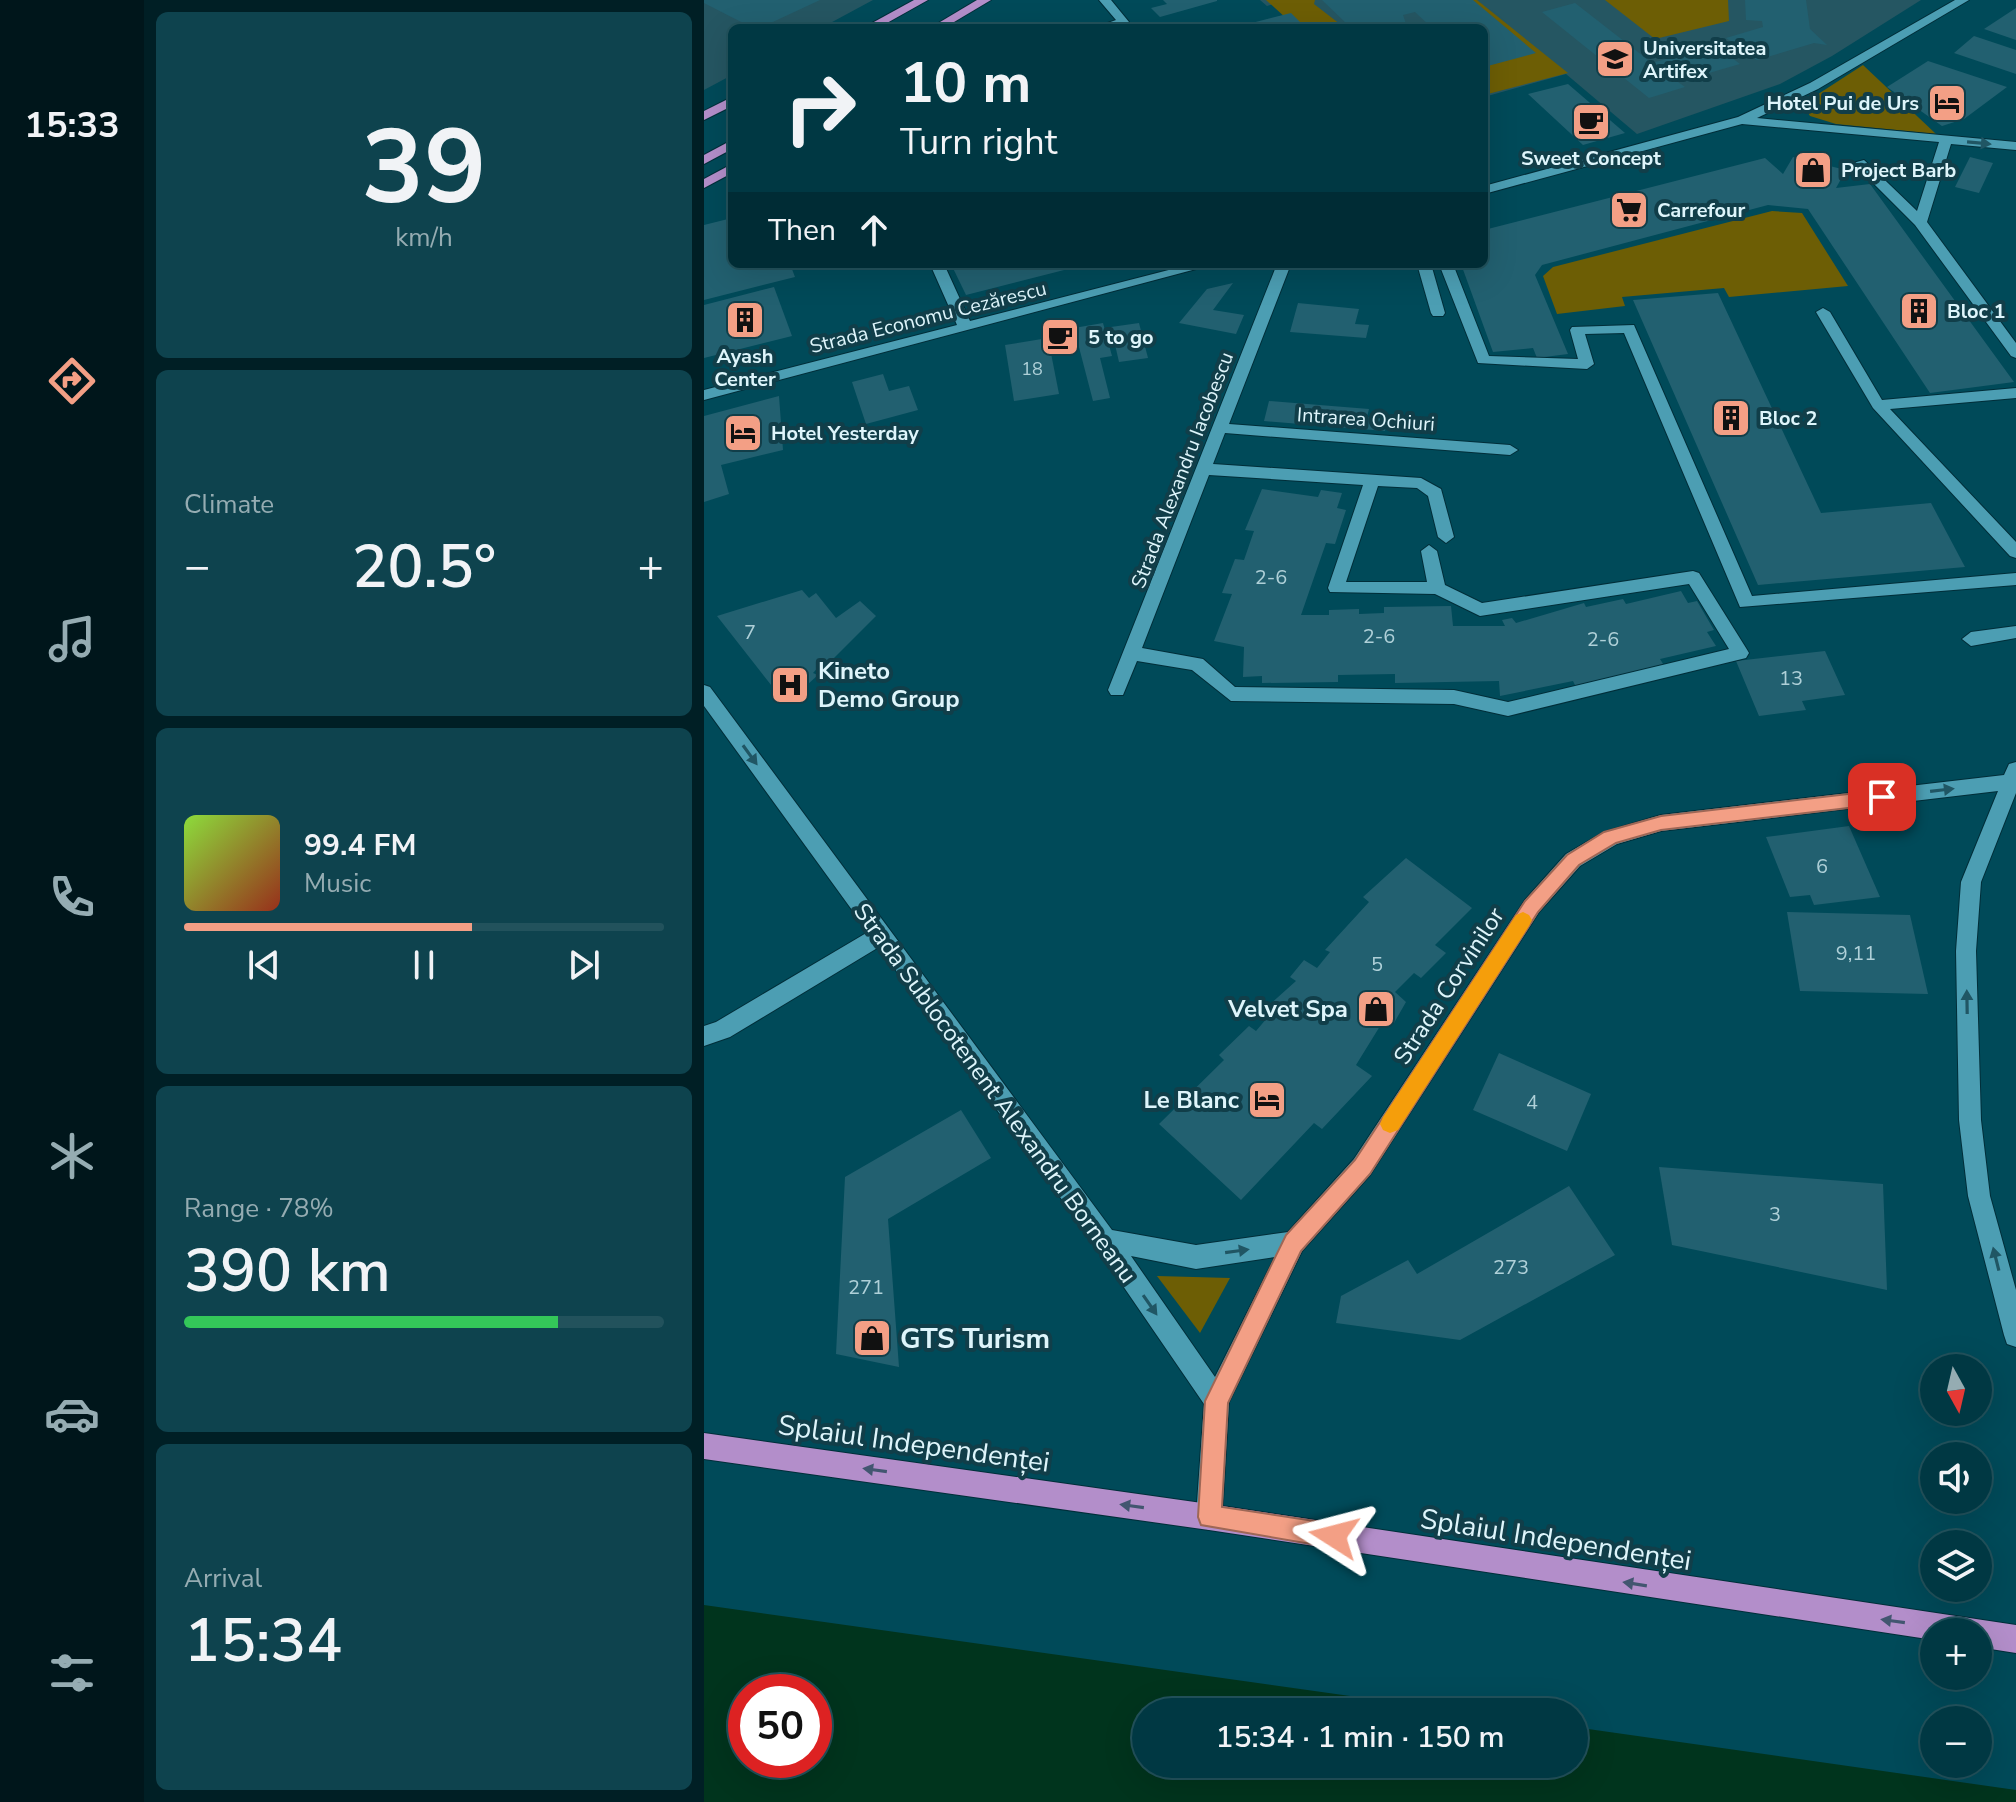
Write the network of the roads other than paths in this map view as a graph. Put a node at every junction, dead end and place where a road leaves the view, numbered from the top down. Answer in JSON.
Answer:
{"nodes":[{"id":1,"x":922,"y":0,"type":"edge"},
{"id":2,"x":985,"y":0,"type":"edge"},
{"id":3,"x":1105,"y":0,"type":"edge"},
{"id":4,"x":1963,"y":0,"type":"edge"},
{"id":5,"x":877,"y":24,"type":"edge"},
{"id":6,"x":943,"y":24,"type":"edge"},
{"id":7,"x":1115,"y":24,"type":"edge"},
{"id":8,"x":1814,"y":86,"type":"junction"},
{"id":9,"x":728,"y":103,"type":"edge"},
{"id":10,"x":704,"y":116,"type":"edge"},
{"id":11,"x":1742,"y":120,"type":"junction"},
{"id":12,"x":1846,"y":131,"type":"junction"},
{"id":13,"x":1946,"y":140,"type":"junction"},
{"id":14,"x":728,"y":146,"type":"edge"},
{"id":15,"x":2016,"y":146,"type":"edge"},
{"id":16,"x":704,"y":160,"type":"edge"},
{"id":17,"x":1859,"y":163,"type":"dead end"},
{"id":18,"x":728,"y":170,"type":"edge"},
{"id":19,"x":704,"y":184,"type":"edge"},
{"id":20,"x":1488,"y":189,"type":"edge"},
{"id":21,"x":1920,"y":222,"type":"junction"},
{"id":22,"x":939,"y":268,"type":"edge"},
{"id":23,"x":1193,"y":268,"type":"edge"},
{"id":24,"x":1282,"y":268,"type":"edge"},
{"id":25,"x":1425,"y":268,"type":"edge"},
{"id":26,"x":1448,"y":268,"type":"edge"},
{"id":27,"x":1823,"y":312,"type":"dead end"},
{"id":28,"x":1438,"y":313,"type":"dead end"},
{"id":29,"x":966,"y":328,"type":"junction"},
{"id":30,"x":2016,"y":353,"type":"edge"},
{"id":31,"x":2016,"y":393,"type":"edge"},
{"id":32,"x":704,"y":395,"type":"edge"},
{"id":33,"x":1878,"y":405,"type":"junction"},
{"id":34,"x":1220,"y":428,"type":"junction"},
{"id":35,"x":1510,"y":450,"type":"dead end"},
{"id":36,"x":1204,"y":469,"type":"junction"},
{"id":37,"x":1372,"y":480,"type":"junction"},
{"id":38,"x":1446,"y":537,"type":"dead end"},
{"id":39,"x":1429,"y":551,"type":"dead end"},
{"id":40,"x":2016,"y":552,"type":"edge"},
{"id":41,"x":2016,"y":579,"type":"edge"},
{"id":42,"x":1437,"y":588,"type":"junction"},
{"id":43,"x":2016,"y":632,"type":"edge"},
{"id":44,"x":1971,"y":639,"type":"dead end"},
{"id":45,"x":1132,"y":653,"type":"junction"},
{"id":46,"x":1117,"y":690,"type":"dead end"},
{"id":47,"x":704,"y":692,"type":"edge"},
{"id":48,"x":2012,"y":776,"type":"edge"},
{"id":49,"x":880,"y":936,"type":"junction"},
{"id":50,"x":704,"y":1036,"type":"edge"},
{"id":51,"x":1105,"y":1240,"type":"junction"},
{"id":52,"x":1294,"y":1243,"type":"junction"},
{"id":53,"x":2016,"y":1335,"type":"edge"},
{"id":54,"x":1217,"y":1401,"type":"junction"},
{"id":55,"x":704,"y":1446,"type":"edge"},
{"id":56,"x":1209,"y":1517,"type":"junction"},
{"id":57,"x":1920,"y":1625,"type":"edge"},
{"id":58,"x":1992,"y":1635,"type":"edge"},
{"id":59,"x":2016,"y":1639,"type":"edge"}],
"edges":[{"from":1,"to":5,"type":"main road"},
{"from":2,"to":6,"type":"main road"},
{"from":3,"to":7,"type":"street"},
{"from":4,"to":8,"type":"street"},
{"from":8,"to":11,"type":"street"},
{"from":8,"to":12,"type":"street"},
{"from":9,"to":10,"type":"main road"},
{"from":11,"to":12,"type":"street"},
{"from":11,"to":20,"type":"street"},
{"from":12,"to":13,"type":"street"},
{"from":13,"to":15,"type":"street","one_way":true},
{"from":13,"to":21,"type":"street"},
{"from":14,"to":16,"type":"main road"},
{"from":17,"to":21,"type":"street"},
{"from":18,"to":19,"type":"main road"},
{"from":21,"to":30,"type":"street"},
{"from":22,"to":29,"type":"street"},
{"from":23,"to":29,"type":"street","name":"Strada Economu Cezărescu"},
{"from":24,"to":34,"type":"street","name":"Strada Alexandru Iacobescu"},
{"from":25,"to":28,"type":"street"},
{"from":26,"to":41,"type":"street"},
{"from":27,"to":33,"type":"street"},
{"from":29,"to":32,"type":"street","name":"Strada Economu Cezărescu"},
{"from":31,"to":33,"type":"street"},
{"from":33,"to":40,"type":"street"},
{"from":34,"to":35,"type":"street","name":"Intrarea Ochiuri"},
{"from":34,"to":36,"type":"street","name":"Strada Alexandru Iacobescu"},
{"from":36,"to":37,"type":"street"},
{"from":36,"to":45,"type":"street","name":"Strada Alexandru Iacobescu"},
{"from":37,"to":38,"type":"street"},
{"from":37,"to":42,"type":"street"},
{"from":39,"to":42,"type":"street"},
{"from":42,"to":45,"type":"street"},
{"from":43,"to":44,"type":"street"},
{"from":45,"to":46,"type":"street","name":"Strada Alexandru Iacobescu"},
{"from":47,"to":49,"type":"street","name":"Strada Sublocotenent Alexandru Borneanu","one_way":true},
{"from":52,"to":48,"type":"street","name":"Strada Corvinilor","one_way":true},
{"from":53,"to":48,"type":"street","one_way":true},
{"from":49,"to":50,"type":"street"},
{"from":49,"to":51,"type":"street","name":"Strada Sublocotenent Alexandru Borneanu"},
{"from":51,"to":52,"type":"street","one_way":true},
{"from":51,"to":54,"type":"street","name":"Strada Sublocotenent Alexandru Borneanu","one_way":true},
{"from":52,"to":54,"type":"street","name":"Strada Corvinilor"},
{"from":54,"to":56,"type":"street"},
{"from":56,"to":55,"type":"main road","name":"Splaiul Independenței","one_way":true},
{"from":57,"to":56,"type":"main road","name":"Splaiul Independenței","one_way":true},
{"from":58,"to":59,"type":"main road"}]}
